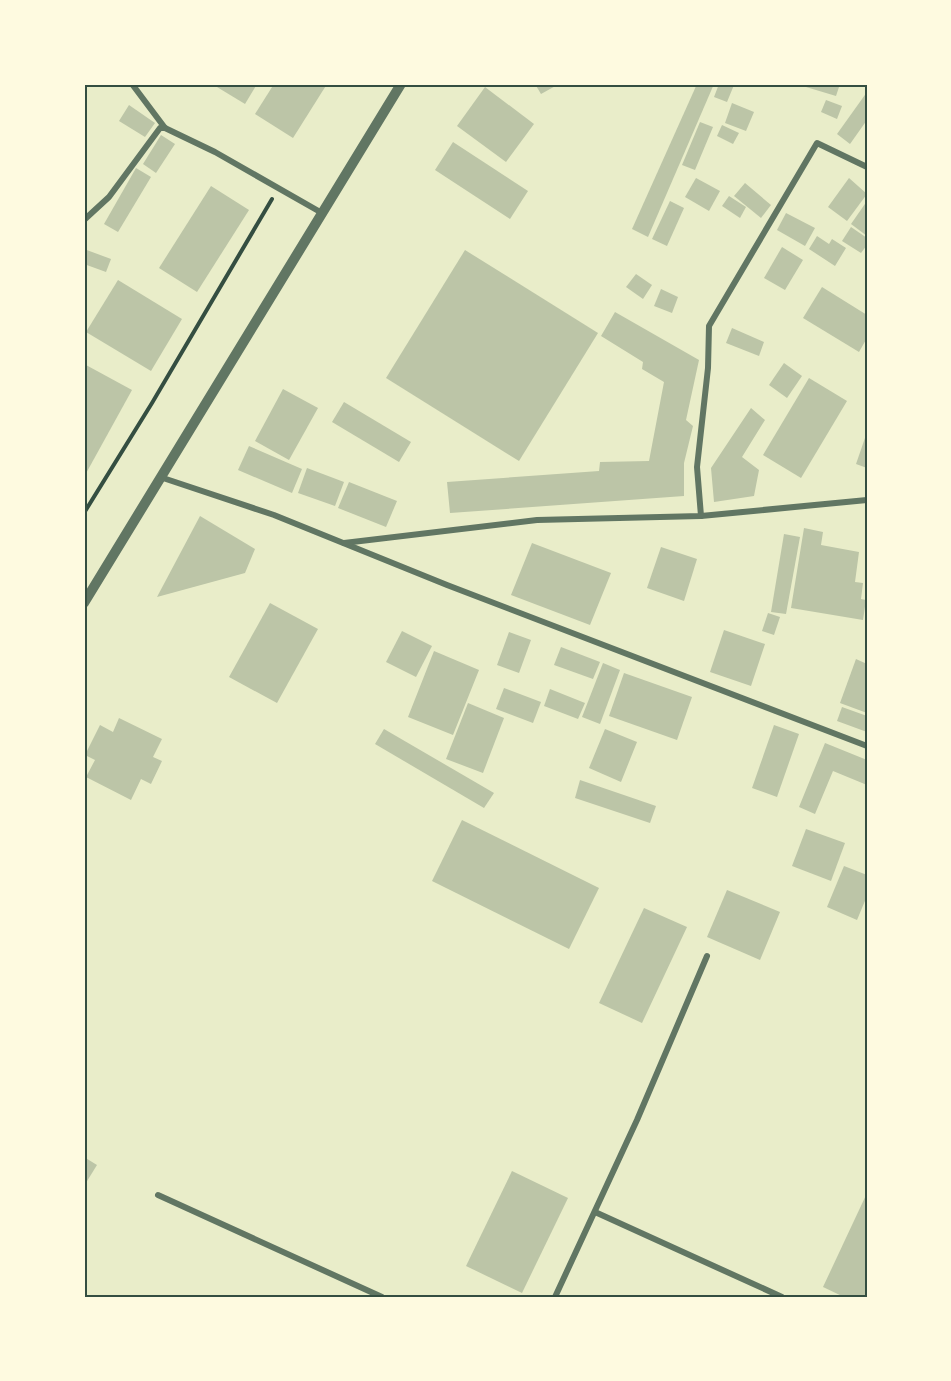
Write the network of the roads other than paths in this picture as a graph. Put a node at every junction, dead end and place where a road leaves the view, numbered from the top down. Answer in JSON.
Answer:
{"nodes":[{"id":1,"x":132,"y":84,"type":"edge"},
{"id":2,"x":401,"y":84,"type":"edge"},
{"id":3,"x":165,"y":128,"type":"junction"},
{"id":4,"x":867,"y":167,"type":"edge"},
{"id":5,"x":322,"y":213,"type":"junction"},
{"id":6,"x":84,"y":220,"type":"edge"},
{"id":7,"x":160,"y":477,"type":"junction"},
{"id":8,"x":867,"y":500,"type":"edge"},
{"id":9,"x":700,"y":516,"type":"junction"},
{"id":10,"x":343,"y":543,"type":"junction"},
{"id":11,"x":84,"y":603,"type":"edge"},
{"id":12,"x":867,"y":746,"type":"edge"},
{"id":13,"x":707,"y":956,"type":"dead end"},
{"id":14,"x":158,"y":1195,"type":"dead end"},
{"id":15,"x":595,"y":1212,"type":"junction"},
{"id":16,"x":382,"y":1297,"type":"edge"},
{"id":17,"x":555,"y":1297,"type":"edge"},
{"id":18,"x":782,"y":1297,"type":"edge"}],
"edges":[{"from":1,"to":3,"type":"street"},
{"from":2,"to":5,"type":"street"},
{"from":3,"to":5,"type":"street"},
{"from":3,"to":6,"type":"street"},
{"from":4,"to":9,"type":"street"},
{"from":5,"to":7,"type":"street"},
{"from":7,"to":10,"type":"street"},
{"from":7,"to":11,"type":"street"},
{"from":8,"to":9,"type":"street"},
{"from":9,"to":10,"type":"street"},
{"from":10,"to":12,"type":"street"},
{"from":13,"to":15,"type":"street"},
{"from":14,"to":16,"type":"street"},
{"from":15,"to":17,"type":"street"},
{"from":15,"to":18,"type":"street"}]}
